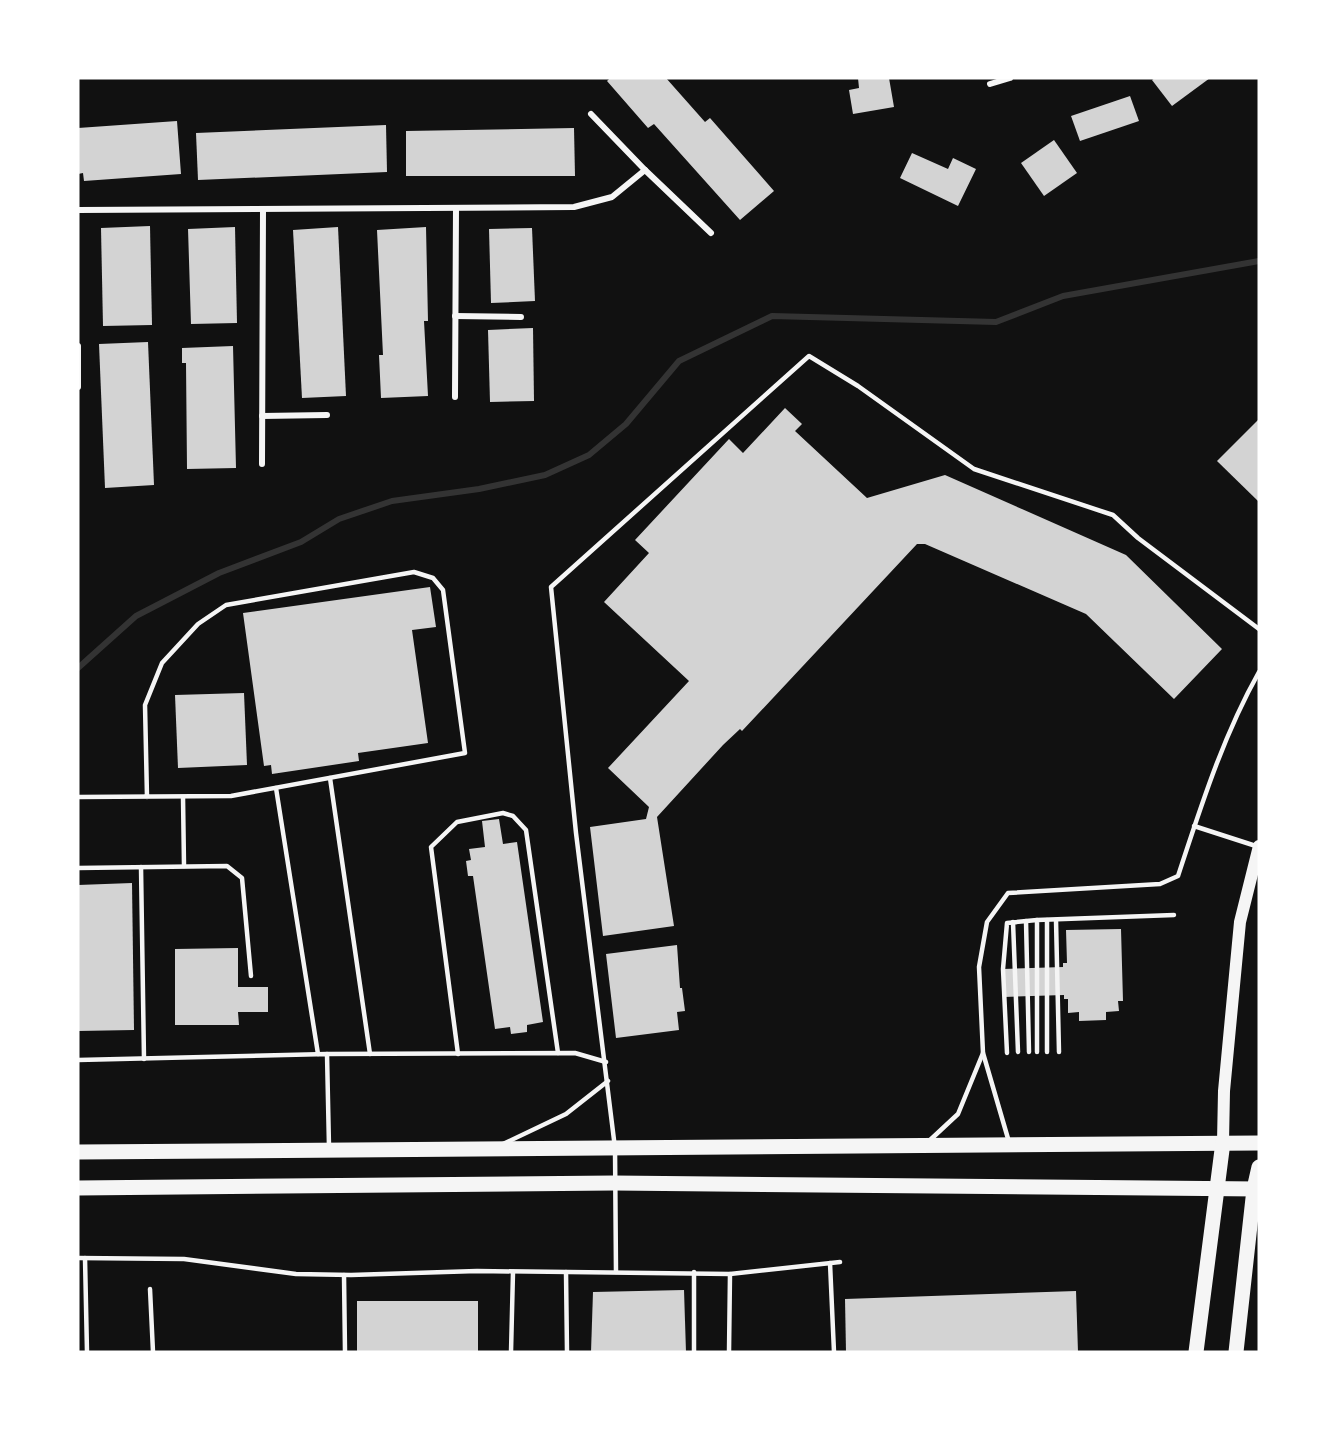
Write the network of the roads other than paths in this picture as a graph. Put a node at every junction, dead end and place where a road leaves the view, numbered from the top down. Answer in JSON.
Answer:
{"nodes":[{"id":1,"x":1010,"y":78,"type":"edge"},
{"id":2,"x":990,"y":84,"type":"dead end"},
{"id":3,"x":591,"y":114,"type":"dead end"},
{"id":4,"x":645,"y":171,"type":"junction"},
{"id":5,"x":456,"y":208,"type":"junction"},
{"id":6,"x":263,"y":209,"type":"junction"},
{"id":7,"x":78,"y":210,"type":"edge"},
{"id":8,"x":711,"y":233,"type":"dead end"},
{"id":9,"x":455,"y":316,"type":"junction"},
{"id":10,"x":521,"y":317,"type":"dead end"},
{"id":11,"x":78,"y":346,"type":"edge"},
{"id":12,"x":78,"y":387,"type":"edge"},
{"id":13,"x":455,"y":397,"type":"dead end"},
{"id":14,"x":327,"y":415,"type":"dead end"},
{"id":15,"x":262,"y":416,"type":"junction"},
{"id":16,"x":262,"y":464,"type":"dead end"},
{"id":17,"x":1259,"y":629,"type":"edge"},
{"id":18,"x":1259,"y":672,"type":"edge"},
{"id":19,"x":330,"y":778,"type":"junction"},
{"id":20,"x":276,"y":788,"type":"junction"},
{"id":21,"x":78,"y":797,"type":"edge"},
{"id":22,"x":147,"y":797,"type":"junction"},
{"id":23,"x":183,"y":797,"type":"junction"},
{"id":24,"x":1194,"y":826,"type":"junction"},
{"id":25,"x":1259,"y":846,"type":"edge"},
{"id":26,"x":184,"y":866,"type":"junction"},
{"id":27,"x":141,"y":867,"type":"junction"},
{"id":28,"x":78,"y":868,"type":"edge"},
{"id":29,"x":1174,"y":915,"type":"dead end"},
{"id":30,"x":1037,"y":920,"type":"junction"},
{"id":31,"x":1047,"y":920,"type":"junction"},
{"id":32,"x":1056,"y":920,"type":"junction"},
{"id":33,"x":1026,"y":921,"type":"junction"},
{"id":34,"x":1013,"y":922,"type":"junction"},
{"id":35,"x":251,"y":976,"type":"dead end"},
{"id":36,"x":1018,"y":1052,"type":"dead end"},
{"id":37,"x":1029,"y":1052,"type":"dead end"},
{"id":38,"x":1037,"y":1052,"type":"dead end"},
{"id":39,"x":1047,"y":1052,"type":"dead end"},
{"id":40,"x":1059,"y":1052,"type":"dead end"},
{"id":41,"x":458,"y":1053,"type":"junction"},
{"id":42,"x":558,"y":1053,"type":"junction"},
{"id":43,"x":983,"y":1053,"type":"junction"},
{"id":44,"x":1007,"y":1053,"type":"dead end"},
{"id":45,"x":318,"y":1054,"type":"junction"},
{"id":46,"x":327,"y":1054,"type":"junction"},
{"id":47,"x":370,"y":1054,"type":"junction"},
{"id":48,"x":144,"y":1059,"type":"junction"},
{"id":49,"x":78,"y":1060,"type":"edge"},
{"id":50,"x":606,"y":1062,"type":"junction"},
{"id":51,"x":608,"y":1081,"type":"junction"},
{"id":52,"x":1223,"y":1142,"type":"junction"},
{"id":53,"x":1259,"y":1143,"type":"edge"},
{"id":54,"x":924,"y":1146,"type":"junction"},
{"id":55,"x":1010,"y":1146,"type":"junction"},
{"id":56,"x":78,"y":1147,"type":"edge"},
{"id":57,"x":615,"y":1148,"type":"junction"},
{"id":58,"x":491,"y":1149,"type":"junction"},
{"id":59,"x":329,"y":1150,"type":"junction"},
{"id":60,"x":78,"y":1152,"type":"edge"},
{"id":61,"x":99,"y":1152,"type":"junction"},
{"id":62,"x":1259,"y":1167,"type":"edge"},
{"id":63,"x":614,"y":1183,"type":"junction"},
{"id":64,"x":78,"y":1188,"type":"edge"},
{"id":65,"x":1217,"y":1189,"type":"junction"},
{"id":66,"x":1256,"y":1189,"type":"edge"},
{"id":67,"x":78,"y":1258,"type":"edge"},
{"id":68,"x":85,"y":1258,"type":"junction"},
{"id":69,"x":840,"y":1262,"type":"dead end"},
{"id":70,"x":831,"y":1263,"type":"junction"},
{"id":71,"x":513,"y":1272,"type":"junction"},
{"id":72,"x":566,"y":1272,"type":"junction"},
{"id":73,"x":616,"y":1272,"type":"junction"},
{"id":74,"x":694,"y":1272,"type":"junction"},
{"id":75,"x":730,"y":1274,"type":"junction"},
{"id":76,"x":344,"y":1275,"type":"junction"},
{"id":77,"x":150,"y":1290,"type":"dead end"},
{"id":78,"x":87,"y":1352,"type":"edge"},
{"id":79,"x":153,"y":1352,"type":"edge"},
{"id":80,"x":345,"y":1352,"type":"edge"},
{"id":81,"x":511,"y":1352,"type":"edge"},
{"id":82,"x":567,"y":1352,"type":"edge"},
{"id":83,"x":694,"y":1352,"type":"edge"},
{"id":84,"x":729,"y":1352,"type":"edge"},
{"id":85,"x":834,"y":1352,"type":"edge"},
{"id":86,"x":1196,"y":1352,"type":"edge"},
{"id":87,"x":1236,"y":1352,"type":"edge"}],
"edges":[{"from":1,"to":2,"type":"street"},
{"from":3,"to":4,"type":"street"},
{"from":4,"to":5,"type":"street"},
{"from":4,"to":8,"type":"street"},
{"from":5,"to":6,"type":"street"},
{"from":5,"to":9,"type":"street"},
{"from":6,"to":7,"type":"street"},
{"from":6,"to":15,"type":"street"},
{"from":9,"to":10,"type":"street"},
{"from":9,"to":13,"type":"street"},
{"from":11,"to":12,"type":"street"},
{"from":14,"to":15,"type":"street"},
{"from":15,"to":16,"type":"street"},
{"from":17,"to":50,"type":"lane"},
{"from":18,"to":24,"type":"lane"},
{"from":19,"to":20,"type":"lane"},
{"from":19,"to":22,"type":"lane"},
{"from":19,"to":47,"type":"lane"},
{"from":20,"to":23,"type":"lane"},
{"from":20,"to":45,"type":"lane"},
{"from":21,"to":22,"type":"lane"},
{"from":22,"to":23,"type":"lane"},
{"from":23,"to":26,"type":"lane"},
{"from":24,"to":25,"type":"lane"},
{"from":24,"to":43,"type":"lane"},
{"from":25,"to":52,"type":"main road"},
{"from":26,"to":27,"type":"lane"},
{"from":26,"to":35,"type":"lane"},
{"from":27,"to":28,"type":"lane"},
{"from":27,"to":48,"type":"lane"},
{"from":29,"to":32,"type":"lane"},
{"from":30,"to":31,"type":"lane"},
{"from":30,"to":33,"type":"lane"},
{"from":30,"to":38,"type":"lane"},
{"from":31,"to":32,"type":"lane"},
{"from":31,"to":39,"type":"lane"},
{"from":32,"to":40,"type":"lane"},
{"from":33,"to":34,"type":"lane"},
{"from":33,"to":37,"type":"lane"},
{"from":34,"to":36,"type":"lane"},
{"from":34,"to":44,"type":"lane"},
{"from":41,"to":42,"type":"lane"},
{"from":41,"to":42,"type":"lane"},
{"from":41,"to":47,"type":"lane"},
{"from":42,"to":50,"type":"lane"},
{"from":43,"to":54,"type":"lane"},
{"from":43,"to":55,"type":"lane"},
{"from":45,"to":46,"type":"lane"},
{"from":45,"to":48,"type":"lane"},
{"from":46,"to":47,"type":"lane"},
{"from":46,"to":59,"type":"lane"},
{"from":48,"to":49,"type":"lane"},
{"from":50,"to":51,"type":"lane"},
{"from":51,"to":57,"type":"lane"},
{"from":51,"to":58,"type":"lane"},
{"from":52,"to":53,"type":"main road"},
{"from":52,"to":55,"type":"main road"},
{"from":52,"to":65,"type":"main road"},
{"from":54,"to":55,"type":"main road"},
{"from":54,"to":57,"type":"main road"},
{"from":56,"to":61,"type":"main road"},
{"from":57,"to":58,"type":"main road"},
{"from":57,"to":63,"type":"lane"},
{"from":58,"to":59,"type":"main road"},
{"from":59,"to":61,"type":"main road"},
{"from":60,"to":61,"type":"main road"},
{"from":62,"to":66,"type":"main road"},
{"from":63,"to":64,"type":"main road"},
{"from":63,"to":65,"type":"main road"},
{"from":63,"to":73,"type":"lane"},
{"from":65,"to":66,"type":"main road"},
{"from":65,"to":86,"type":"main road"},
{"from":66,"to":87,"type":"main road"},
{"from":67,"to":68,"type":"lane"},
{"from":68,"to":76,"type":"lane"},
{"from":68,"to":78,"type":"lane"},
{"from":69,"to":70,"type":"lane"},
{"from":70,"to":75,"type":"lane"},
{"from":70,"to":85,"type":"lane"},
{"from":71,"to":72,"type":"lane"},
{"from":71,"to":76,"type":"lane"},
{"from":71,"to":81,"type":"lane"},
{"from":72,"to":73,"type":"lane"},
{"from":72,"to":82,"type":"lane"},
{"from":73,"to":74,"type":"lane"},
{"from":74,"to":75,"type":"lane"},
{"from":74,"to":83,"type":"lane"},
{"from":75,"to":84,"type":"lane"},
{"from":76,"to":80,"type":"lane"},
{"from":77,"to":79,"type":"lane"}]}
